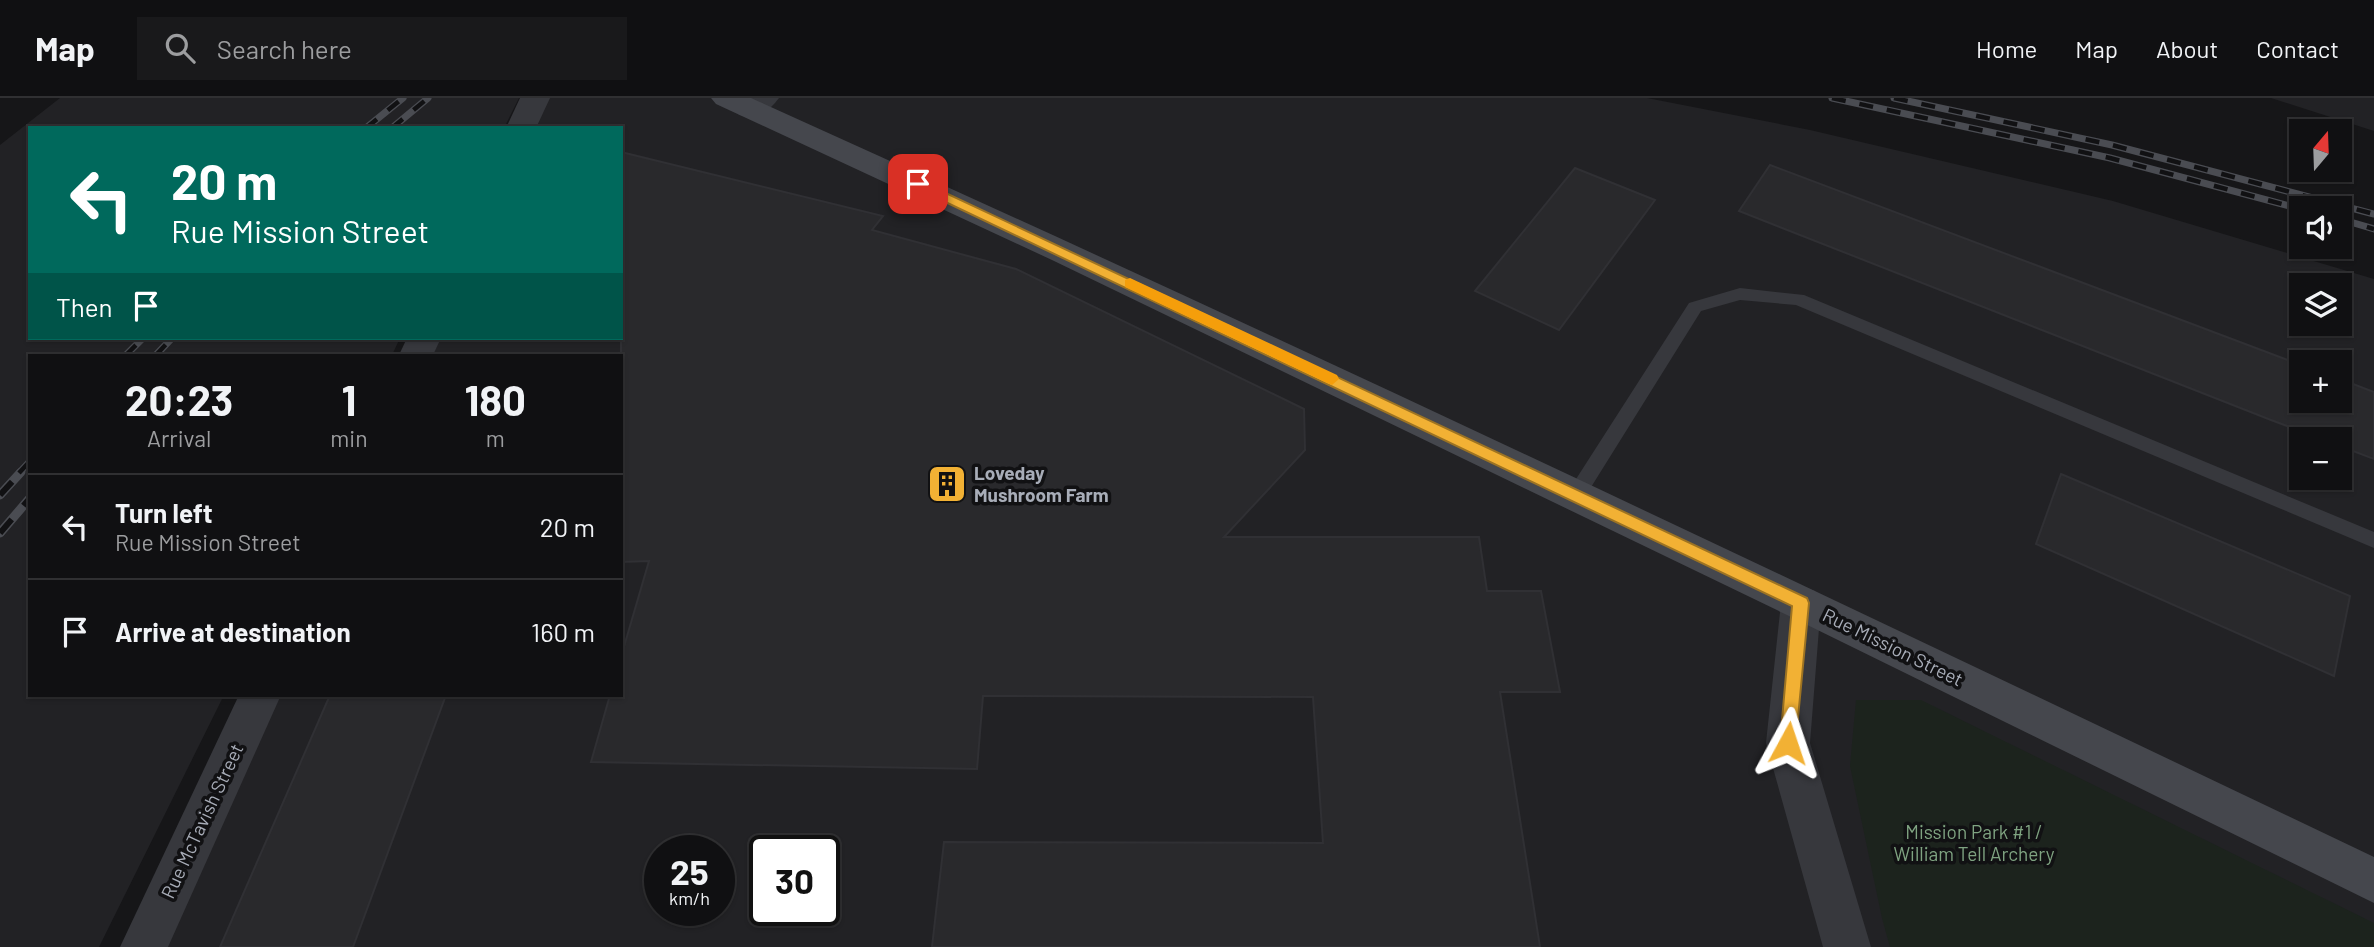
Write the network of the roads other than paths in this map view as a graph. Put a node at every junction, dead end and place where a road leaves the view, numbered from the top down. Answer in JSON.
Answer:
{"nodes":[{"id":1,"x":535,"y":98,"type":"edge"},
{"id":2,"x":746,"y":101,"type":"edge"},
{"id":3,"x":522,"y":126,"type":"edge"},
{"id":4,"x":1576,"y":495,"type":"junction"},
{"id":5,"x":2374,"y":540,"type":"edge"},
{"id":6,"x":1801,"y":603,"type":"junction"},
{"id":7,"x":259,"y":697,"type":"edge"},
{"id":8,"x":2374,"y":880,"type":"edge"},
{"id":9,"x":144,"y":947,"type":"edge"},
{"id":10,"x":1847,"y":947,"type":"edge"}],
"edges":[{"from":1,"to":3,"type":"street"},
{"from":2,"to":4,"type":"street","name":"Rue Mission Street"},
{"from":4,"to":5,"type":"lane"},
{"from":4,"to":6,"type":"street","name":"Rue Mission Street"},
{"from":6,"to":8,"type":"street","name":"Rue Mission Street"},
{"from":6,"to":10,"type":"street"},
{"from":7,"to":9,"type":"street","name":"Rue McTavish Street"}]}
